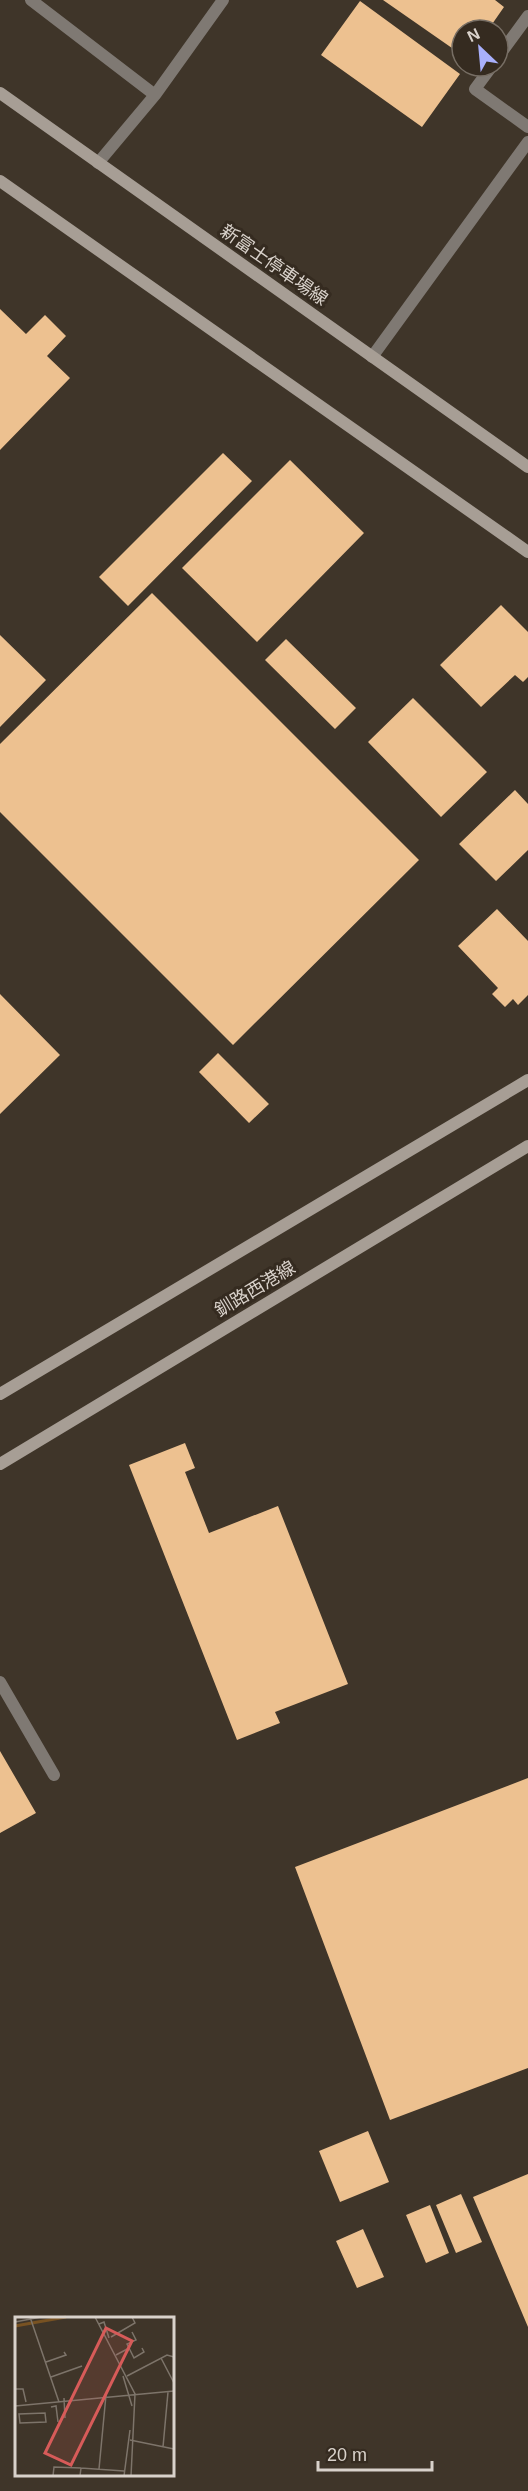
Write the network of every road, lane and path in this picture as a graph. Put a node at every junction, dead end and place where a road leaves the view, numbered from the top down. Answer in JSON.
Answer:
{"nodes":[{"id":1,"x":31,"y":0,"type":"edge"},
{"id":2,"x":223,"y":0,"type":"edge"},
{"id":3,"x":528,"y":16,"type":"edge"},
{"id":4,"x":510,"y":41,"type":"edge"},
{"id":5,"x":483,"y":78,"type":"edge"},
{"id":6,"x":0,"y":93,"type":"edge"},
{"id":7,"x":155,"y":95,"type":"junction"},
{"id":8,"x":528,"y":127,"type":"edge"},
{"id":9,"x":528,"y":142,"type":"edge"},
{"id":10,"x":98,"y":162,"type":"junction"},
{"id":11,"x":0,"y":181,"type":"edge"},
{"id":12,"x":372,"y":357,"type":"junction"},
{"id":13,"x":528,"y":467,"type":"edge"},
{"id":14,"x":528,"y":552,"type":"edge"},
{"id":15,"x":528,"y":1080,"type":"edge"},
{"id":16,"x":528,"y":1146,"type":"edge"},
{"id":17,"x":0,"y":1394,"type":"edge"},
{"id":18,"x":0,"y":1464,"type":"edge"},
{"id":19,"x":0,"y":1682,"type":"edge"},
{"id":20,"x":54,"y":1775,"type":"dead end"}],
"edges":[{"from":1,"to":7,"type":"lane"},
{"from":2,"to":7,"type":"lane"},
{"from":3,"to":4,"type":"lane"},
{"from":5,"to":8,"type":"lane"},
{"from":6,"to":10,"type":"main road","name":"新富士停車場線"},
{"from":7,"to":10,"type":"lane"},
{"from":9,"to":12,"type":"lane"},
{"from":10,"to":12,"type":"main road","name":"新富士停車場線"},
{"from":11,"to":14,"type":"main road"},
{"from":12,"to":13,"type":"main road","name":"新富士停車場線"},
{"from":15,"to":17,"type":"main road"},
{"from":16,"to":18,"type":"main road","name":"釧路西港線"},
{"from":19,"to":20,"type":"lane"}]}
